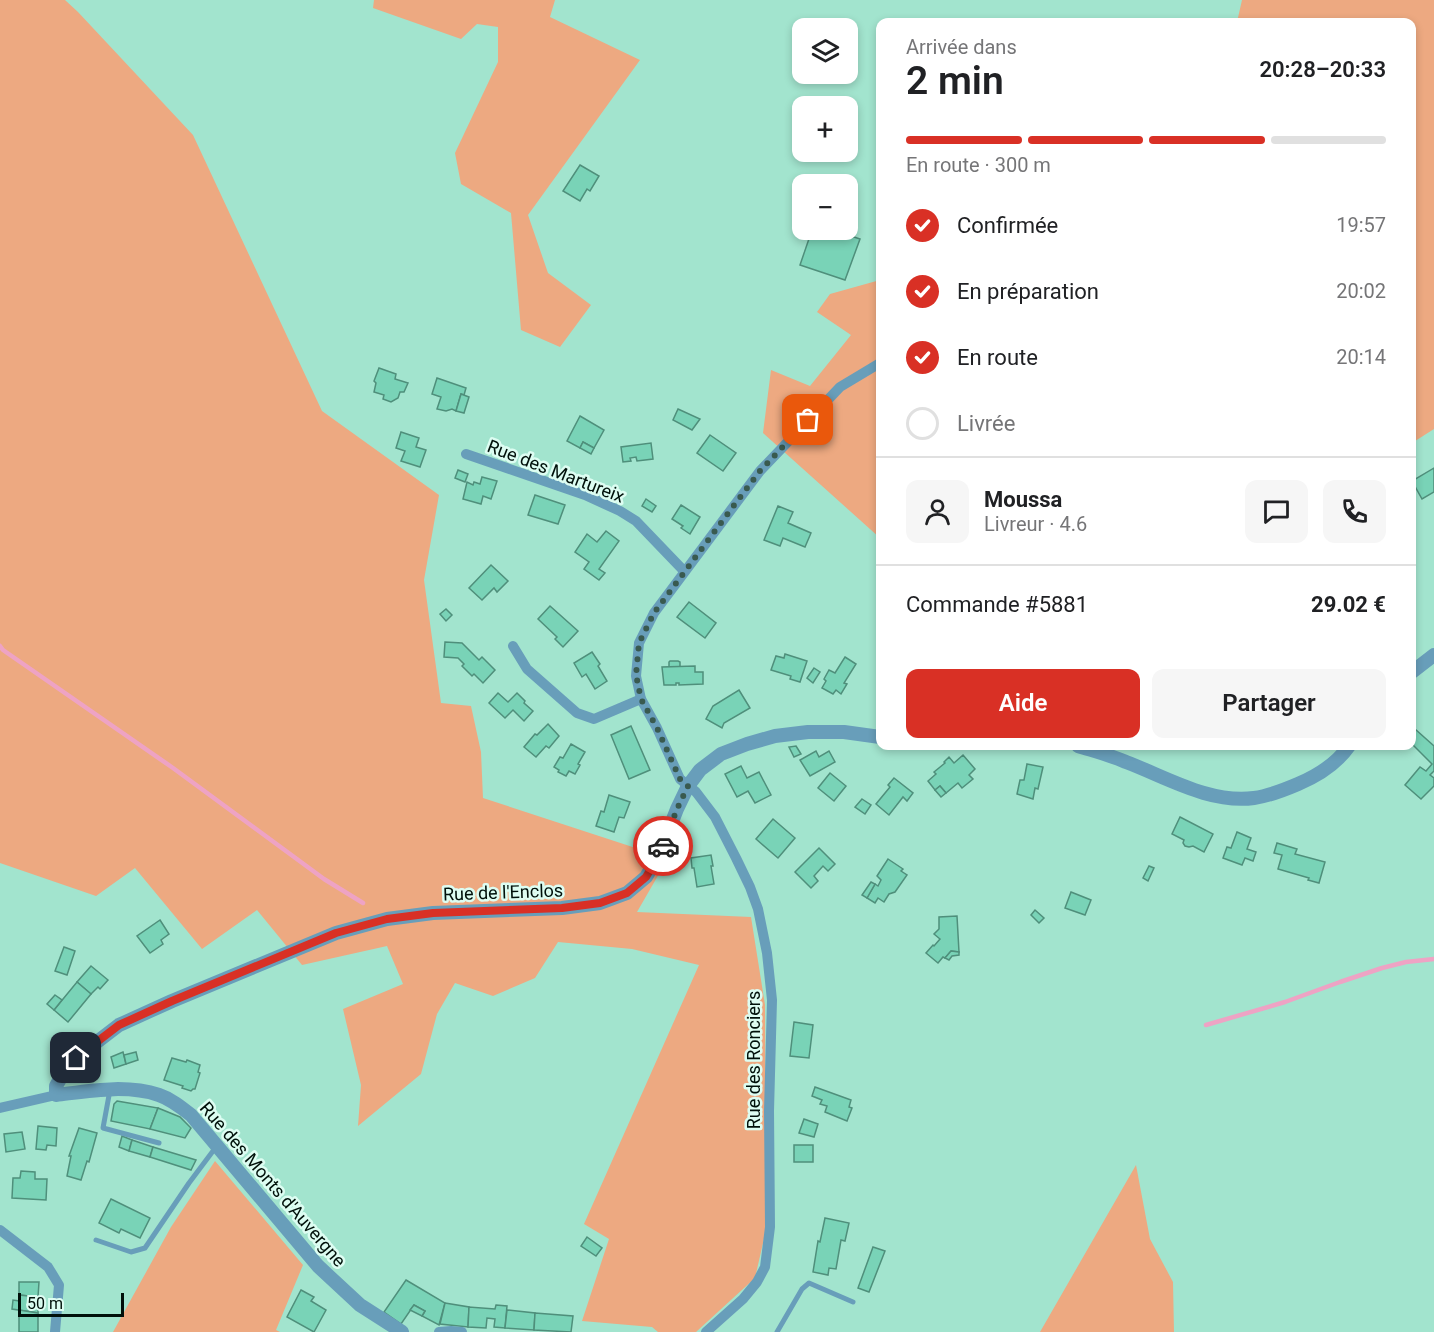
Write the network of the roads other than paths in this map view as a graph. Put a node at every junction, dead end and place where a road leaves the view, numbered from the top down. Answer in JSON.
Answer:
{"nodes":[{"id":1,"x":876,"y":365,"type":"edge"},
{"id":2,"x":466,"y":454,"type":"dead end"},
{"id":3,"x":684,"y":571,"type":"junction"},
{"id":4,"x":513,"y":646,"type":"dead end"},
{"id":5,"x":1434,"y":655,"type":"edge"},
{"id":6,"x":1416,"y":669,"type":"edge"},
{"id":7,"x":641,"y":699,"type":"junction"},
{"id":8,"x":876,"y":737,"type":"edge"},
{"id":9,"x":1090,"y":750,"type":"edge"},
{"id":10,"x":1345,"y":750,"type":"edge"},
{"id":11,"x":688,"y":786,"type":"junction"},
{"id":12,"x":111,"y":1089,"type":"junction"},
{"id":13,"x":56,"y":1095,"type":"junction"},
{"id":14,"x":0,"y":1108,"type":"edge"},
{"id":15,"x":159,"y":1143,"type":"dead end"},
{"id":16,"x":217,"y":1146,"type":"junction"},
{"id":17,"x":0,"y":1230,"type":"edge"},
{"id":18,"x":96,"y":1240,"type":"dead end"},
{"id":19,"x":853,"y":1302,"type":"dead end"},
{"id":20,"x":55,"y":1332,"type":"edge"},
{"id":21,"x":402,"y":1332,"type":"edge"},
{"id":22,"x":439,"y":1332,"type":"edge"},
{"id":23,"x":462,"y":1332,"type":"edge"},
{"id":24,"x":705,"y":1332,"type":"edge"},
{"id":25,"x":777,"y":1332,"type":"edge"}],
"edges":[{"from":1,"to":3,"type":"street"},
{"from":2,"to":3,"type":"street","name":"Rue des Martureix"},
{"from":3,"to":7,"type":"street"},
{"from":4,"to":7,"type":"street"},
{"from":5,"to":6,"type":"street"},
{"from":7,"to":11,"type":"street","name":"Rue des Ronciers"},
{"from":8,"to":11,"type":"street","name":"Rue de l'Enclos"},
{"from":9,"to":10,"type":"street"},
{"from":11,"to":13,"type":"street","name":"Rue de l'Enclos"},
{"from":11,"to":24,"type":"street","name":"Rue des Ronciers"},
{"from":12,"to":13,"type":"street","name":"Rue des Monts d'Auvergne"},
{"from":12,"to":15,"type":"lane"},
{"from":12,"to":16,"type":"street","name":"Rue des Monts d'Auvergne"},
{"from":13,"to":14,"type":"street","name":"Rue des Monts d'Auvergne"},
{"from":16,"to":18,"type":"lane"},
{"from":16,"to":21,"type":"street","name":"Rue des Monts d'Auvergne"},
{"from":17,"to":20,"type":"street"},
{"from":19,"to":25,"type":"lane"},
{"from":22,"to":23,"type":"street"}]}
